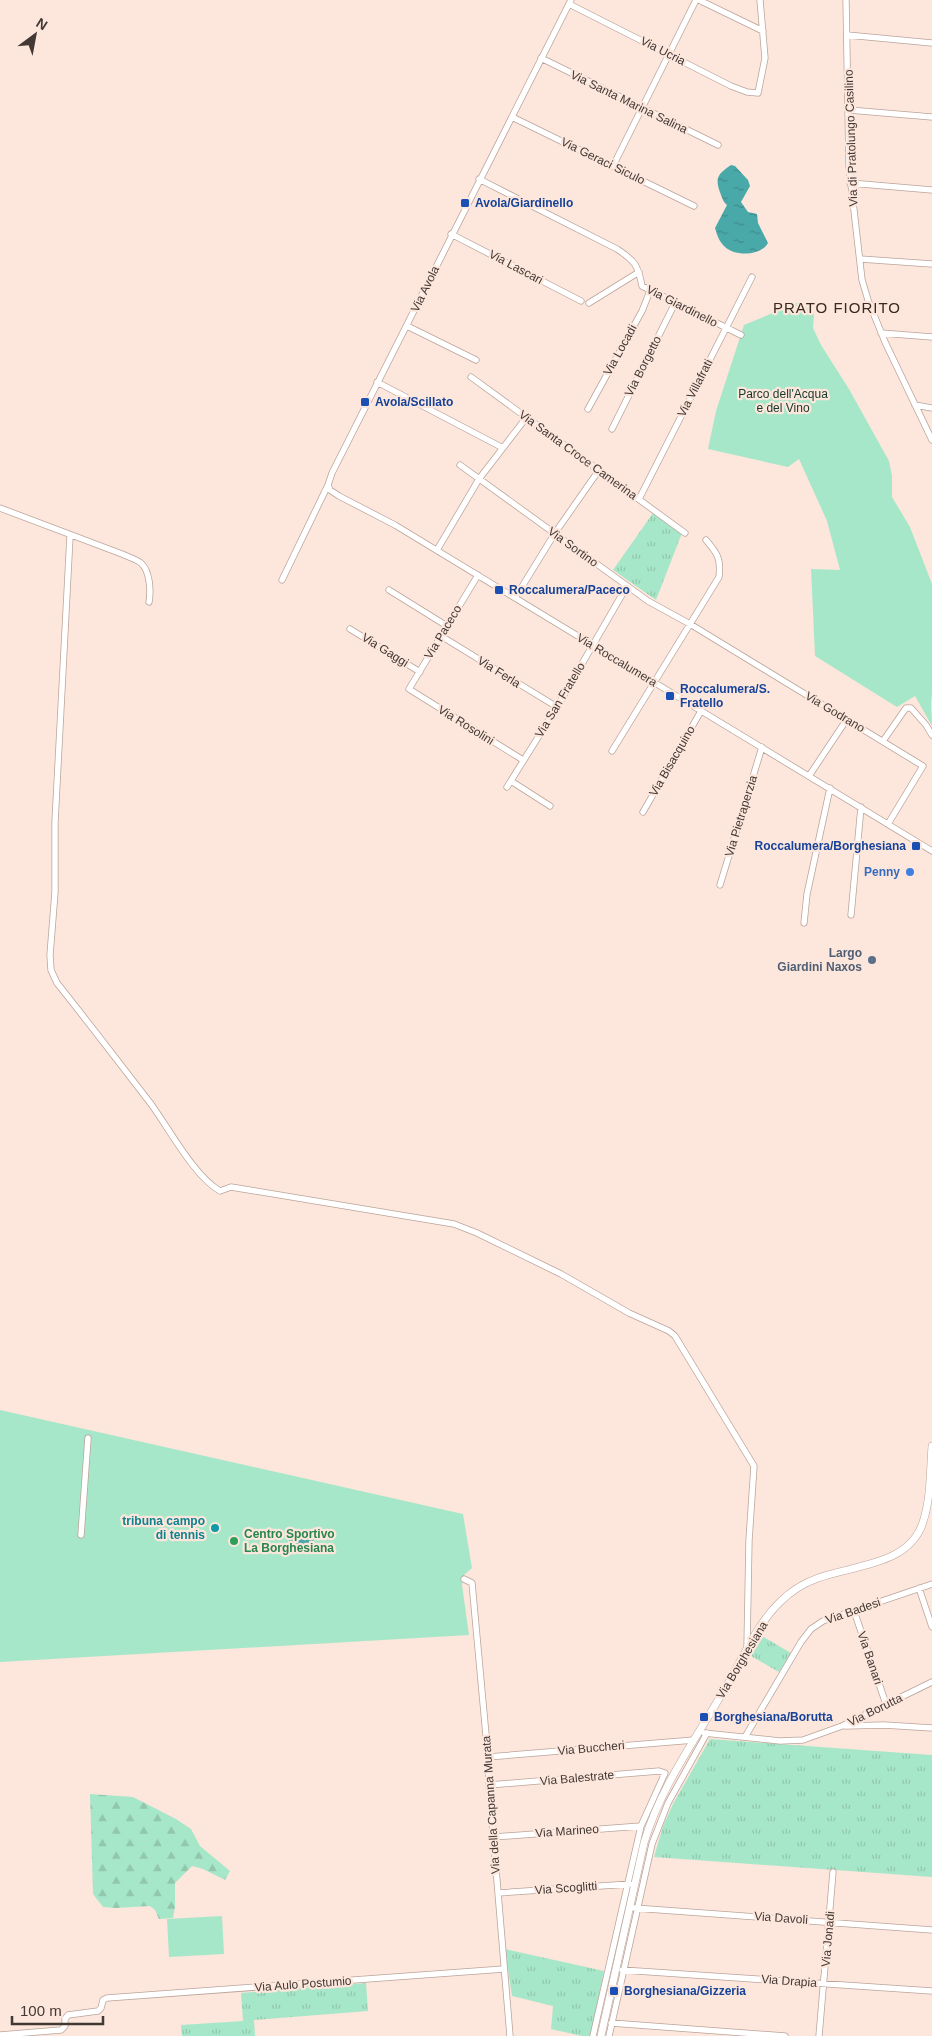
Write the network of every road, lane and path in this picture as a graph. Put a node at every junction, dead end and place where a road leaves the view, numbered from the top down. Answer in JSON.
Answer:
{"nodes":[{"id":1,"x":698,"y":0,"type":"edge"},
{"id":2,"x":760,"y":0,"type":"edge"},
{"id":3,"x":846,"y":0,"type":"edge"},
{"id":4,"x":570,"y":2,"type":"edge"},
{"id":5,"x":763,"y":31,"type":"junction"},
{"id":6,"x":847,"y":36,"type":"junction"},
{"id":7,"x":932,"y":43,"type":"edge"},
{"id":8,"x":669,"y":55,"type":"junction"},
{"id":9,"x":541,"y":58,"type":"junction"},
{"id":10,"x":642,"y":108,"type":"junction"},
{"id":11,"x":849,"y":110,"type":"junction"},
{"id":12,"x":512,"y":117,"type":"junction"},
{"id":13,"x":932,"y":117,"type":"edge"},
{"id":14,"x":718,"y":145,"type":"dead end"},
{"id":15,"x":613,"y":166,"type":"junction"},
{"id":16,"x":479,"y":179,"type":"junction"},
{"id":17,"x":850,"y":183,"type":"junction"},
{"id":18,"x":932,"y":190,"type":"edge"},
{"id":19,"x":694,"y":206,"type":"dead end"},
{"id":20,"x":451,"y":234,"type":"junction"},
{"id":21,"x":860,"y":258,"type":"junction"},
{"id":22,"x":932,"y":264,"type":"edge"},
{"id":23,"x":639,"y":272,"type":"junction"},
{"id":24,"x":752,"y":278,"type":"dead end"},
{"id":25,"x":650,"y":290,"type":"junction"},
{"id":26,"x":581,"y":301,"type":"dead end"},
{"id":27,"x":589,"y":303,"type":"dead end"},
{"id":28,"x":675,"y":303,"type":"junction"},
{"id":29,"x":407,"y":326,"type":"junction"},
{"id":30,"x":726,"y":328,"type":"junction"},
{"id":31,"x":881,"y":333,"type":"junction"},
{"id":32,"x":741,"y":335,"type":"dead end"},
{"id":33,"x":932,"y":337,"type":"edge"},
{"id":34,"x":476,"y":360,"type":"dead end"},
{"id":35,"x":471,"y":377,"type":"dead end"},
{"id":36,"x":377,"y":382,"type":"junction"},
{"id":37,"x":915,"y":405,"type":"junction"},
{"id":38,"x":932,"y":408,"type":"edge"},
{"id":39,"x":588,"y":409,"type":"dead end"},
{"id":40,"x":526,"y":418,"type":"junction"},
{"id":41,"x":612,"y":429,"type":"dead end"},
{"id":42,"x":932,"y":440,"type":"edge"},
{"id":43,"x":503,"y":448,"type":"junction"},
{"id":44,"x":460,"y":465,"type":"dead end"},
{"id":45,"x":599,"y":470,"type":"junction"},
{"id":46,"x":479,"y":479,"type":"junction"},
{"id":47,"x":328,"y":485,"type":"junction"},
{"id":48,"x":638,"y":499,"type":"junction"},
{"id":49,"x":0,"y":508,"type":"edge"},
{"id":50,"x":555,"y":533,"type":"junction"},
{"id":51,"x":685,"y":533,"type":"dead end"},
{"id":52,"x":70,"y":536,"type":"junction"},
{"id":53,"x":706,"y":540,"type":"dead end"},
{"id":54,"x":436,"y":550,"type":"junction"},
{"id":55,"x":478,"y":575,"type":"junction"},
{"id":56,"x":282,"y":580,"type":"dead end"},
{"id":57,"x":627,"y":586,"type":"junction"},
{"id":58,"x":389,"y":590,"type":"dead end"},
{"id":59,"x":515,"y":598,"type":"junction"},
{"id":60,"x":149,"y":602,"type":"dead end"},
{"id":61,"x":690,"y":624,"type":"junction"},
{"id":62,"x":447,"y":626,"type":"junction"},
{"id":63,"x":350,"y":629,"type":"dead end"},
{"id":64,"x":441,"y":636,"type":"junction"},
{"id":65,"x":593,"y":645,"type":"junction"},
{"id":66,"x":420,"y":672,"type":"junction"},
{"id":67,"x":655,"y":682,"type":"junction"},
{"id":68,"x":409,"y":689,"type":"joint"},
{"id":69,"x":557,"y":708,"type":"junction"},
{"id":70,"x":701,"y":711,"type":"junction"},
{"id":71,"x":847,"y":719,"type":"junction"},
{"id":72,"x":932,"y":735,"type":"edge"},
{"id":73,"x":883,"y":742,"type":"junction"},
{"id":74,"x":762,"y":747,"type":"junction"},
{"id":75,"x":612,"y":751,"type":"dead end"},
{"id":76,"x":523,"y":760,"type":"junction"},
{"id":77,"x":810,"y":776,"type":"junction"},
{"id":78,"x":511,"y":781,"type":"junction"},
{"id":79,"x":507,"y":787,"type":"dead end"},
{"id":80,"x":830,"y":788,"type":"junction"},
{"id":81,"x":550,"y":806,"type":"dead end"},
{"id":82,"x":861,"y":807,"type":"junction"},
{"id":83,"x":643,"y":812,"type":"dead end"},
{"id":84,"x":888,"y":824,"type":"junction"},
{"id":85,"x":932,"y":851,"type":"edge"},
{"id":86,"x":720,"y":885,"type":"dead end"},
{"id":87,"x":851,"y":915,"type":"dead end"},
{"id":88,"x":804,"y":923,"type":"dead end"},
{"id":89,"x":88,"y":1438,"type":"dead end"},
{"id":90,"x":932,"y":1446,"type":"edge"},
{"id":91,"x":81,"y":1535,"type":"dead end"},
{"id":92,"x":464,"y":1579,"type":"dead end"},
{"id":93,"x":932,"y":1584,"type":"edge"},
{"id":94,"x":919,"y":1588,"type":"junction"},
{"id":95,"x":854,"y":1611,"type":"junction"},
{"id":96,"x":932,"y":1627,"type":"edge"},
{"id":97,"x":747,"y":1650,"type":"junction"},
{"id":98,"x":932,"y":1682,"type":"edge"},
{"id":99,"x":886,"y":1704,"type":"junction"},
{"id":100,"x":842,"y":1726,"type":"junction"},
{"id":101,"x":932,"y":1728,"type":"edge"},
{"id":102,"x":703,"y":1732,"type":"junction"},
{"id":103,"x":745,"y":1738,"type":"junction"},
{"id":104,"x":694,"y":1740,"type":"junction"},
{"id":105,"x":488,"y":1757,"type":"junction"},
{"id":106,"x":489,"y":1785,"type":"junction"},
{"id":107,"x":641,"y":1826,"type":"junction"},
{"id":108,"x":493,"y":1837,"type":"junction"},
{"id":109,"x":644,"y":1843,"type":"junction"},
{"id":110,"x":652,"y":1844,"type":"junction"},
{"id":111,"x":833,"y":1872,"type":"dead end"},
{"id":112,"x":627,"y":1884,"type":"junction"},
{"id":113,"x":635,"y":1884,"type":"junction"},
{"id":114,"x":498,"y":1893,"type":"junction"},
{"id":115,"x":634,"y":1908,"type":"junction"},
{"id":116,"x":829,"y":1921,"type":"junction"},
{"id":117,"x":932,"y":1930,"type":"edge"},
{"id":118,"x":504,"y":1969,"type":"junction"},
{"id":119,"x":615,"y":1970,"type":"junction"},
{"id":120,"x":624,"y":1970,"type":"junction"},
{"id":121,"x":824,"y":1983,"type":"junction"},
{"id":122,"x":932,"y":1991,"type":"edge"},
{"id":123,"x":604,"y":2022,"type":"junction"},
{"id":124,"x":612,"y":2023,"type":"junction"},
{"id":125,"x":0,"y":2036,"type":"edge"},
{"id":126,"x":510,"y":2036,"type":"edge"},
{"id":127,"x":593,"y":2036,"type":"edge"},
{"id":128,"x":600,"y":2036,"type":"edge"},
{"id":129,"x":609,"y":2036,"type":"edge"},
{"id":130,"x":785,"y":2036,"type":"edge"},
{"id":131,"x":819,"y":2036,"type":"edge"}],
"edges":[{"from":1,"to":5,"type":"street"},
{"from":1,"to":8,"type":"street"},
{"from":2,"to":5,"type":"street"},
{"from":3,"to":6,"type":"street","name":"Via di Pratolungo Casilino"},
{"from":4,"to":8,"type":"street","name":"Via Ucria"},
{"from":4,"to":9,"type":"street","name":"Via Avola"},
{"from":5,"to":8,"type":"street","name":"Via Ucria"},
{"from":6,"to":7,"type":"street"},
{"from":6,"to":11,"type":"street","name":"Via di Pratolungo Casilino"},
{"from":8,"to":10,"type":"street"},
{"from":9,"to":10,"type":"street","name":"Via Santa Marina Salina"},
{"from":9,"to":12,"type":"street","name":"Via Avola"},
{"from":10,"to":14,"type":"street","name":"Via Santa Marina Salina"},
{"from":10,"to":15,"type":"street"},
{"from":11,"to":13,"type":"street"},
{"from":11,"to":17,"type":"street","name":"Via di Pratolungo Casilino"},
{"from":12,"to":15,"type":"street","name":"Via Geraci Siculo"},
{"from":12,"to":16,"type":"street","name":"Via Avola"},
{"from":15,"to":19,"type":"street","name":"Via Geraci Siculo"},
{"from":16,"to":20,"type":"street","name":"Via Avola"},
{"from":16,"to":23,"type":"street","name":"Via Giardinello"},
{"from":17,"to":18,"type":"street"},
{"from":17,"to":21,"type":"street","name":"Via di Pratolungo Casilino"},
{"from":20,"to":26,"type":"street","name":"Via Lascari"},
{"from":20,"to":29,"type":"street","name":"Via Avola"},
{"from":21,"to":22,"type":"street"},
{"from":21,"to":31,"type":"street","name":"Via di Pratolungo Casilino"},
{"from":23,"to":25,"type":"street","name":"Via Giardinello"},
{"from":23,"to":27,"type":"street"},
{"from":24,"to":30,"type":"street","name":"Via Villafrati"},
{"from":25,"to":28,"type":"street","name":"Via Giardinello"},
{"from":25,"to":39,"type":"street","name":"Via Locadi"},
{"from":28,"to":30,"type":"street","name":"Via Giardinello"},
{"from":28,"to":41,"type":"street","name":"Via Borgetto"},
{"from":29,"to":34,"type":"street"},
{"from":29,"to":36,"type":"street","name":"Via Avola"},
{"from":30,"to":32,"type":"street","name":"Via Giardinello"},
{"from":30,"to":48,"type":"street","name":"Via Villafrati"},
{"from":31,"to":33,"type":"street"},
{"from":31,"to":37,"type":"street","name":"Via di Pratolungo Casilino"},
{"from":35,"to":40,"type":"street","name":"Via Santa Croce Camerina"},
{"from":36,"to":43,"type":"street"},
{"from":36,"to":47,"type":"street","name":"Via Avola"},
{"from":37,"to":38,"type":"street"},
{"from":37,"to":42,"type":"street","name":"Via di Pratolungo Casilino"},
{"from":40,"to":43,"type":"street"},
{"from":40,"to":45,"type":"street","name":"Via Santa Croce Camerina"},
{"from":43,"to":46,"type":"street"},
{"from":44,"to":46,"type":"street","name":"Via Sortino"},
{"from":45,"to":48,"type":"street","name":"Via Santa Croce Camerina"},
{"from":45,"to":50,"type":"street"},
{"from":46,"to":50,"type":"street","name":"Via Sortino"},
{"from":46,"to":54,"type":"street"},
{"from":47,"to":54,"type":"street","name":"Via Roccalumera"},
{"from":47,"to":56,"type":"street","name":"Via Avola"},
{"from":48,"to":51,"type":"street","name":"Via Santa Croce Camerina"},
{"from":49,"to":52,"type":"street"},
{"from":50,"to":57,"type":"street","name":"Via Sortino"},
{"from":50,"to":59,"type":"street"},
{"from":52,"to":60,"type":"street"},
{"from":52,"to":97,"type":"street"},
{"from":53,"to":61,"type":"street"},
{"from":54,"to":55,"type":"street","name":"Via Roccalumera"},
{"from":55,"to":59,"type":"street","name":"Via Roccalumera"},
{"from":55,"to":62,"type":"street","name":"Via Paceco"},
{"from":57,"to":61,"type":"street","name":"Via Sortino"},
{"from":57,"to":65,"type":"street","name":"Via San Fratello"},
{"from":58,"to":62,"type":"street"},
{"from":59,"to":65,"type":"street","name":"Via Roccalumera"},
{"from":61,"to":67,"type":"street"},
{"from":61,"to":71,"type":"street","name":"Via Godrano"},
{"from":62,"to":64,"type":"street","name":"Via Paceco"},
{"from":63,"to":66,"type":"street","name":"Via Gaggi"},
{"from":64,"to":66,"type":"street","name":"Via Paceco"},
{"from":64,"to":69,"type":"street","name":"Via Ferla"},
{"from":65,"to":67,"type":"street","name":"Via Roccalumera"},
{"from":65,"to":69,"type":"street","name":"Via San Fratello"},
{"from":66,"to":68,"type":"street","name":"Via Paceco"},
{"from":67,"to":70,"type":"street","name":"Via Roccalumera"},
{"from":67,"to":75,"type":"street"},
{"from":68,"to":76,"type":"street","name":"Via Rosolini"},
{"from":69,"to":76,"type":"street","name":"Via San Fratello"},
{"from":70,"to":74,"type":"street","name":"Via Roccalumera"},
{"from":70,"to":83,"type":"street","name":"Via Bisacquino"},
{"from":71,"to":73,"type":"street","name":"Via Godrano"},
{"from":71,"to":77,"type":"street"},
{"from":72,"to":73,"type":"street"},
{"from":73,"to":84,"type":"street","name":"Via Godrano"},
{"from":74,"to":77,"type":"street","name":"Via Roccalumera"},
{"from":74,"to":86,"type":"street","name":"Via Pietraperzia"},
{"from":76,"to":78,"type":"street","name":"Via San Fratello"},
{"from":77,"to":80,"type":"street","name":"Via Roccalumera"},
{"from":78,"to":79,"type":"street","name":"Via San Fratello"},
{"from":78,"to":81,"type":"street"},
{"from":80,"to":82,"type":"street","name":"Via Roccalumera"},
{"from":80,"to":88,"type":"street"},
{"from":82,"to":84,"type":"street","name":"Via Roccalumera"},
{"from":82,"to":87,"type":"street"},
{"from":84,"to":85,"type":"street","name":"Via Roccalumera"},
{"from":89,"to":91,"type":"street"},
{"from":90,"to":97,"type":"street","name":"Via Borghesiana"},
{"from":92,"to":105,"type":"street","name":"Via della Capanna Murata"},
{"from":93,"to":94,"type":"street","name":"Via Badesi"},
{"from":94,"to":95,"type":"street","name":"Via Badesi"},
{"from":94,"to":96,"type":"street"},
{"from":95,"to":99,"type":"street","name":"Via Banari"},
{"from":95,"to":103,"type":"street","name":"Via Badesi"},
{"from":97,"to":102,"type":"street","name":"Via Borghesiana"},
{"from":98,"to":99,"type":"street","name":"Via Borutta"},
{"from":99,"to":100,"type":"street","name":"Via Borutta"},
{"from":100,"to":101,"type":"street"},
{"from":100,"to":103,"type":"street","name":"Via Borutta"},
{"from":102,"to":103,"type":"street","name":"Via Borutta"},
{"from":102,"to":104,"type":"street","name":"Via Borghesiana"},
{"from":102,"to":110,"type":"street","name":"Via Borghesiana"},
{"from":104,"to":105,"type":"street","name":"Via Buccheri"},
{"from":104,"to":109,"type":"street","name":"Via Borghesiana"},
{"from":105,"to":106,"type":"street","name":"Via della Capanna Murata"},
{"from":106,"to":107,"type":"street","name":"Via Balestrate"},
{"from":106,"to":108,"type":"street","name":"Via della Capanna Murata"},
{"from":107,"to":108,"type":"street","name":"Via Marineo"},
{"from":107,"to":112,"type":"street"},
{"from":108,"to":114,"type":"street","name":"Via della Capanna Murata"},
{"from":109,"to":110,"type":"street"},
{"from":109,"to":113,"type":"street","name":"Via Borghesiana"},
{"from":110,"to":115,"type":"street","name":"Via Borghesiana"},
{"from":111,"to":116,"type":"street","name":"Via Jonadi"},
{"from":112,"to":113,"type":"street","name":"Via Scoglitti"},
{"from":112,"to":114,"type":"street","name":"Via Scoglitti"},
{"from":112,"to":127,"type":"street"},
{"from":113,"to":115,"type":"street","name":"Via Borghesiana"},
{"from":114,"to":118,"type":"street","name":"Via della Capanna Murata"},
{"from":115,"to":116,"type":"street","name":"Via Davoli"},
{"from":115,"to":119,"type":"street","name":"Via Borghesiana"},
{"from":115,"to":120,"type":"street","name":"Via Borghesiana"},
{"from":116,"to":117,"type":"street","name":"Via Davoli"},
{"from":116,"to":121,"type":"street","name":"Via Jonadi"},
{"from":118,"to":125,"type":"street","name":"Via Aulo Postumio"},
{"from":118,"to":126,"type":"street","name":"Via della Capanna Murata"},
{"from":119,"to":120,"type":"street","name":"Via Drapia"},
{"from":119,"to":123,"type":"street","name":"Via Borghesiana"},
{"from":120,"to":121,"type":"street","name":"Via Drapia"},
{"from":120,"to":124,"type":"street","name":"Via Borghesiana"},
{"from":121,"to":122,"type":"street","name":"Via Drapia"},
{"from":121,"to":131,"type":"street","name":"Via Jonadi"},
{"from":123,"to":124,"type":"street"},
{"from":123,"to":128,"type":"street","name":"Via Borghesiana"},
{"from":124,"to":129,"type":"street","name":"Via Borghesiana"},
{"from":124,"to":130,"type":"street"}]}
